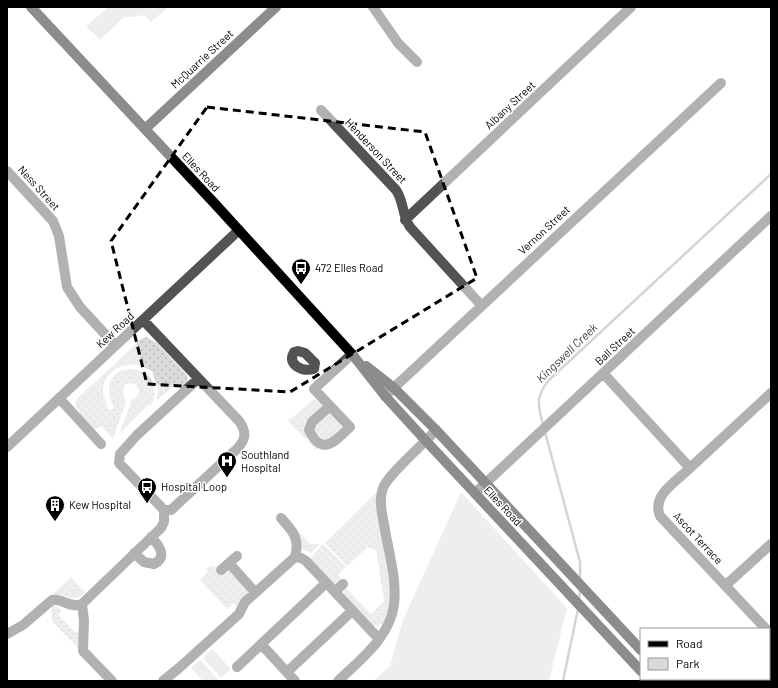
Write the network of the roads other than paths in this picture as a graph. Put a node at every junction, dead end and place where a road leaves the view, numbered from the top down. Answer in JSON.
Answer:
{"nodes":[{"id":1,"x":31,"y":7,"type":"edge"},
{"id":2,"x":276,"y":7,"type":"edge"},
{"id":3,"x":373,"y":7,"type":"edge"},
{"id":4,"x":631,"y":7,"type":"edge"},
{"id":5,"x":417,"y":62,"type":"dead end"},
{"id":6,"x":721,"y":83,"type":"dead end"},
{"id":7,"x":321,"y":110,"type":"dead end"},
{"id":8,"x":145,"y":129,"type":"junction"},
{"id":9,"x":7,"y":171,"type":"edge"},
{"id":10,"x":771,"y":216,"type":"edge"},
{"id":11,"x":405,"y":220,"type":"junction"},
{"id":12,"x":239,"y":230,"type":"junction"},
{"id":13,"x":481,"y":305,"type":"junction"},
{"id":14,"x":143,"y":320,"type":"junction"},
{"id":15,"x":116,"y":345,"type":"junction"},
{"id":16,"x":352,"y":354,"type":"junction"},
{"id":17,"x":314,"y":369,"type":"dead end"},
{"id":18,"x":603,"y":373,"type":"junction"},
{"id":19,"x":198,"y":379,"type":"junction"},
{"id":20,"x":324,"y":379,"type":"junction"},
{"id":21,"x":394,"y":388,"type":"junction"},
{"id":22,"x":771,"y":393,"type":"edge"},
{"id":23,"x":385,"y":396,"type":"junction"},
{"id":24,"x":59,"y":398,"type":"junction"},
{"id":25,"x":330,"y":406,"type":"dead end"},
{"id":26,"x":436,"y":430,"type":"junction"},
{"id":27,"x":426,"y":442,"type":"junction"},
{"id":28,"x":101,"y":444,"type":"dead end"},
{"id":29,"x":7,"y":447,"type":"edge"},
{"id":30,"x":690,"y":468,"type":"junction"},
{"id":31,"x":485,"y":484,"type":"junction"},
{"id":32,"x":475,"y":493,"type":"junction"},
{"id":33,"x":164,"y":510,"type":"junction"},
{"id":34,"x":281,"y":518,"type":"dead end"},
{"id":35,"x":151,"y":537,"type":"junction"},
{"id":36,"x":771,"y":544,"type":"edge"},
{"id":37,"x":134,"y":553,"type":"junction"},
{"id":38,"x":237,"y":556,"type":"dead end"},
{"id":39,"x":295,"y":557,"type":"junction"},
{"id":40,"x":326,"y":583,"type":"junction"},
{"id":41,"x":343,"y":584,"type":"dead end"},
{"id":42,"x":726,"y":585,"type":"junction"},
{"id":43,"x":255,"y":592,"type":"junction"},
{"id":44,"x":335,"y":592,"type":"junction"},
{"id":45,"x":82,"y":604,"type":"junction"},
{"id":46,"x":352,"y":610,"type":"junction"},
{"id":47,"x":765,"y":628,"type":"edge"},
{"id":48,"x":7,"y":634,"type":"edge"},
{"id":49,"x":380,"y":639,"type":"junction"},
{"id":50,"x":261,"y":644,"type":"junction"},
{"id":51,"x":640,"y":649,"type":"edge"},
{"id":52,"x":237,"y":666,"type":"dead end"},
{"id":53,"x":640,"y":670,"type":"edge"},
{"id":54,"x":287,"y":672,"type":"junction"},
{"id":55,"x":112,"y":681,"type":"edge"},
{"id":56,"x":163,"y":681,"type":"edge"},
{"id":57,"x":295,"y":681,"type":"edge"},
{"id":58,"x":338,"y":681,"type":"edge"}],
"edges":[{"from":1,"to":8,"type":"main road","name":"Elles Road"},
{"from":2,"to":8,"type":"main road","name":"McQuarrie Street"},
{"from":3,"to":5,"type":"street"},
{"from":4,"to":11,"type":"street","name":"Albany Street"},
{"from":6,"to":13,"type":"street","name":"Vernon Street"},
{"from":7,"to":11,"type":"street","name":"Henderson Street"},
{"from":8,"to":12,"type":"main road","name":"Elles Road"},
{"from":9,"to":15,"type":"street","name":"Ness Street"},
{"from":10,"to":18,"type":"street","name":"Ball Street"},
{"from":11,"to":13,"type":"street","name":"Henderson Street"},
{"from":12,"to":14,"type":"street","name":"Kew Road"},
{"from":12,"to":16,"type":"main road","name":"Elles Road"},
{"from":13,"to":21,"type":"street","name":"Vernon Street"},
{"from":14,"to":15,"type":"street","name":"Kew Road"},
{"from":14,"to":19,"type":"street"},
{"from":15,"to":24,"type":"street","name":"Kew Road"},
{"from":16,"to":20,"type":"street"},
{"from":16,"to":21,"type":"main road","name":"Elles Road"},
{"from":16,"to":23,"type":"main road","name":"Elles Road"},
{"from":17,"to":20,"type":"street"},
{"from":18,"to":30,"type":"street"},
{"from":18,"to":31,"type":"street","name":"Ball Street"},
{"from":19,"to":33,"type":"street"},
{"from":19,"to":33,"type":"street"},
{"from":20,"to":25,"type":"street"},
{"from":21,"to":23,"type":"street","name":"Vernon Street"},
{"from":21,"to":26,"type":"main road","name":"Elles Road"},
{"from":22,"to":30,"type":"street"},
{"from":23,"to":27,"type":"main road","name":"Elles Road"},
{"from":24,"to":28,"type":"street"},
{"from":24,"to":29,"type":"street","name":"Kew Road"},
{"from":26,"to":27,"type":"street"},
{"from":26,"to":31,"type":"main road","name":"Elles Road"},
{"from":27,"to":32,"type":"main road","name":"Elles Road"},
{"from":27,"to":49,"type":"street"},
{"from":30,"to":42,"type":"street","name":"Ascot Terrace"},
{"from":31,"to":32,"type":"street","name":"Ball Street"},
{"from":31,"to":51,"type":"main road","name":"Elles Road"},
{"from":32,"to":53,"type":"main road","name":"Elles Road"},
{"from":33,"to":35,"type":"street"},
{"from":34,"to":39,"type":"street"},
{"from":35,"to":37,"type":"street"},
{"from":35,"to":37,"type":"street"},
{"from":36,"to":42,"type":"street"},
{"from":37,"to":45,"type":"street"},
{"from":38,"to":43,"type":"street"},
{"from":39,"to":40,"type":"street"},
{"from":39,"to":43,"type":"street"},
{"from":40,"to":44,"type":"street"},
{"from":40,"to":50,"type":"street"},
{"from":41,"to":44,"type":"street"},
{"from":42,"to":47,"type":"street","name":"Ascot Terrace"},
{"from":43,"to":56,"type":"street"},
{"from":44,"to":46,"type":"street"},
{"from":45,"to":48,"type":"street"},
{"from":45,"to":55,"type":"street"},
{"from":46,"to":49,"type":"street"},
{"from":46,"to":54,"type":"street"},
{"from":49,"to":58,"type":"street"},
{"from":50,"to":52,"type":"street"},
{"from":50,"to":54,"type":"street"},
{"from":54,"to":57,"type":"street"}]}
